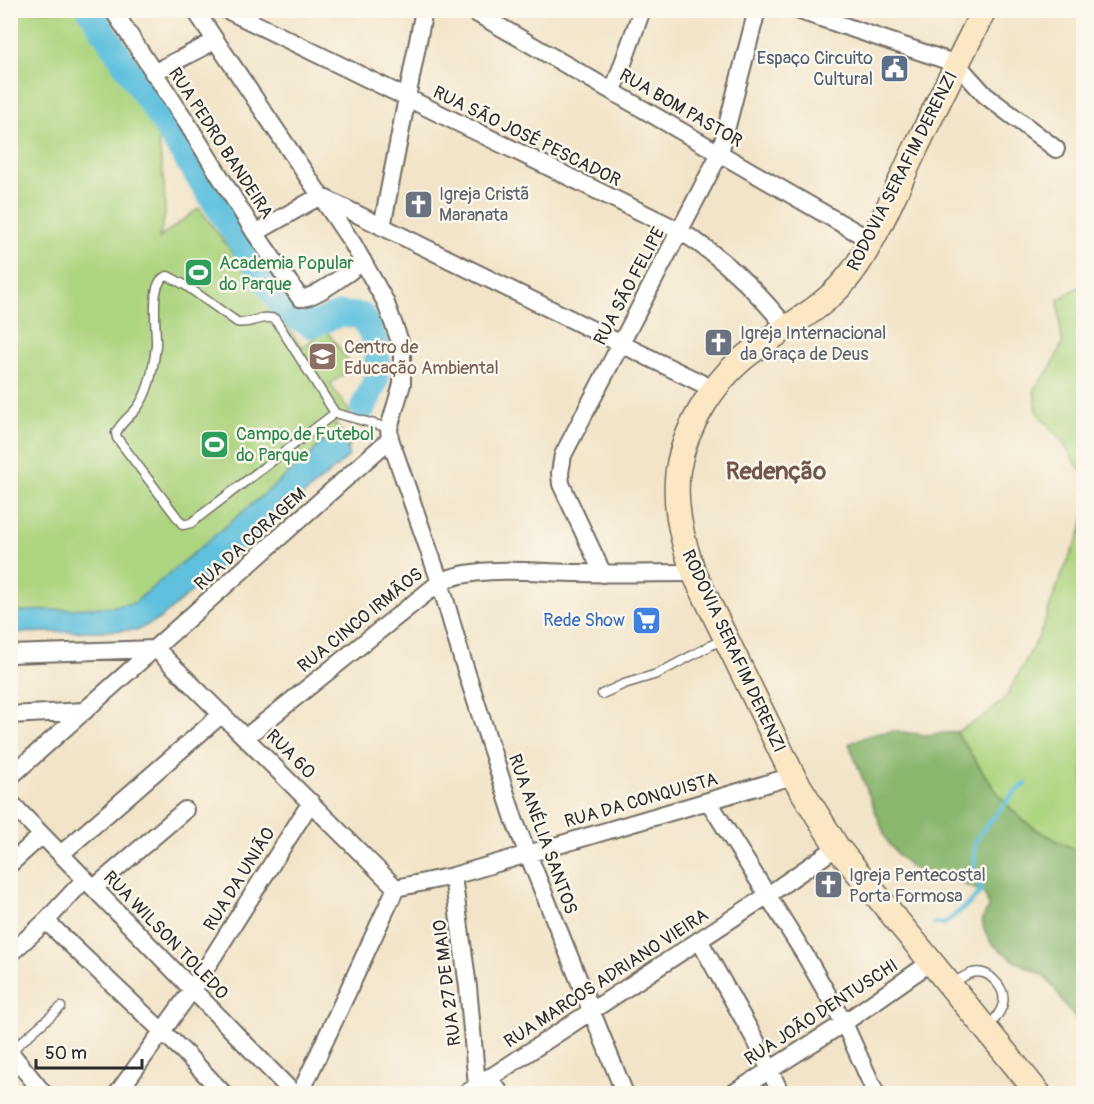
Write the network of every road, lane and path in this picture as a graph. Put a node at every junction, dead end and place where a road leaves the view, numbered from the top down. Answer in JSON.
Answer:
{"nodes":[{"id":1,"x":113,"y":10,"type":"edge"},
{"id":2,"x":195,"y":10,"type":"edge"},
{"id":3,"x":225,"y":10,"type":"edge"},
{"id":4,"x":424,"y":10,"type":"edge"},
{"id":5,"x":471,"y":10,"type":"edge"},
{"id":6,"x":642,"y":10,"type":"edge"},
{"id":7,"x":757,"y":10,"type":"edge"},
{"id":8,"x":797,"y":10,"type":"edge"},
{"id":9,"x":984,"y":10,"type":"edge"},
{"id":10,"x":215,"y":41,"type":"junction"},
{"id":11,"x":957,"y":64,"type":"junction"},
{"id":12,"x":153,"y":73,"type":"junction"},
{"id":13,"x":614,"y":91,"type":"junction"},
{"id":14,"x":406,"y":99,"type":"junction"},
{"id":15,"x":1056,"y":149,"type":"dead end"},
{"id":16,"x":720,"y":153,"type":"junction"},
{"id":17,"x":320,"y":196,"type":"junction"},
{"id":18,"x":378,"y":224,"type":"junction"},
{"id":19,"x":680,"y":231,"type":"junction"},
{"id":20,"x":255,"y":233,"type":"junction"},
{"id":21,"x":346,"y":236,"type":"junction"},
{"id":22,"x":870,"y":240,"type":"junction"},
{"id":23,"x":363,"y":261,"type":"junction"},
{"id":24,"x":787,"y":328,"type":"junction"},
{"id":25,"x":620,"y":344,"type":"junction"},
{"id":26,"x":713,"y":389,"type":"junction"},
{"id":27,"x":335,"y":413,"type":"junction"},
{"id":28,"x":390,"y":434,"type":"junction"},
{"id":29,"x":694,"y":573,"type":"junction"},
{"id":30,"x":603,"y":574,"type":"junction"},
{"id":31,"x":440,"y":582,"type":"junction"},
{"id":32,"x":725,"y":638,"type":"junction"},
{"id":33,"x":156,"y":649,"type":"junction"},
{"id":34,"x":10,"y":654,"type":"edge"},
{"id":35,"x":602,"y":694,"type":"dead end"},
{"id":36,"x":85,"y":711,"type":"junction"},
{"id":37,"x":222,"y":714,"type":"junction"},
{"id":38,"x":10,"y":715,"type":"edge"},
{"id":39,"x":246,"y":737,"type":"junction"},
{"id":40,"x":793,"y":776,"type":"junction"},
{"id":41,"x":10,"y":777,"type":"edge"},
{"id":42,"x":10,"y":802,"type":"edge"},
{"id":43,"x":311,"y":802,"type":"junction"},
{"id":44,"x":709,"y":802,"type":"junction"},
{"id":45,"x":184,"y":810,"type":"dead end"},
{"id":46,"x":42,"y":835,"type":"junction"},
{"id":47,"x":837,"y":847,"type":"junction"},
{"id":48,"x":527,"y":853,"type":"junction"},
{"id":49,"x":62,"y":855,"type":"junction"},
{"id":50,"x":10,"y":864,"type":"edge"},
{"id":51,"x":453,"y":876,"type":"junction"},
{"id":52,"x":89,"y":884,"type":"junction"},
{"id":53,"x":396,"y":888,"type":"junction"},
{"id":54,"x":768,"y":895,"type":"junction"},
{"id":55,"x":46,"y":921,"type":"junction"},
{"id":56,"x":699,"y":940,"type":"junction"},
{"id":57,"x":10,"y":954,"type":"edge"},
{"id":58,"x":931,"y":962,"type":"junction"},
{"id":59,"x":951,"y":986,"type":"junction"},
{"id":60,"x":192,"y":990,"type":"junction"},
{"id":61,"x":61,"y":1007,"type":"dead end"},
{"id":62,"x":590,"y":1011,"type":"junction"},
{"id":63,"x":844,"y":1023,"type":"junction"},
{"id":64,"x":987,"y":1030,"type":"junction"},
{"id":65,"x":162,"y":1032,"type":"junction"},
{"id":66,"x":10,"y":1052,"type":"edge"},
{"id":67,"x":770,"y":1069,"type":"junction"},
{"id":68,"x":477,"y":1085,"type":"edge"},
{"id":69,"x":44,"y":1094,"type":"edge"},
{"id":70,"x":117,"y":1094,"type":"edge"},
{"id":71,"x":224,"y":1094,"type":"edge"},
{"id":72,"x":294,"y":1094,"type":"edge"},
{"id":73,"x":300,"y":1094,"type":"edge"},
{"id":74,"x":501,"y":1094,"type":"edge"},
{"id":75,"x":625,"y":1094,"type":"edge"},
{"id":76,"x":732,"y":1094,"type":"edge"},
{"id":77,"x":781,"y":1094,"type":"edge"},
{"id":78,"x":876,"y":1094,"type":"edge"},
{"id":79,"x":1039,"y":1094,"type":"edge"}],
"edges":[{"from":1,"to":12,"type":"street","name":"RUA PEDRO BANDEIRA"},
{"from":2,"to":10,"type":"street"},
{"from":3,"to":10,"type":"street"},
{"from":3,"to":14,"type":"street","name":"RUA SÃO JOSÉ PESCADOR"},
{"from":4,"to":14,"type":"street"},
{"from":5,"to":13,"type":"street","name":"RUA BOM PASTOR"},
{"from":6,"to":13,"type":"street"},
{"from":7,"to":16,"type":"street","name":"RUA SÃO FELIPE"},
{"from":8,"to":11,"type":"street"},
{"from":9,"to":11,"type":"main road","name":"RODOVIA SERAFIM DERENZI"},
{"from":10,"to":12,"type":"street"},
{"from":10,"to":17,"type":"street"},
{"from":11,"to":15,"type":"street"},
{"from":11,"to":22,"type":"main road","name":"RODOVIA SERAFIM DERENZI"},
{"from":12,"to":20,"type":"street","name":"RUA PEDRO BANDEIRA"},
{"from":13,"to":16,"type":"street","name":"RUA BOM PASTOR"},
{"from":14,"to":18,"type":"street"},
{"from":14,"to":19,"type":"street","name":"RUA SÃO JOSÉ PESCADOR"},
{"from":16,"to":19,"type":"street","name":"RUA SÃO FELIPE"},
{"from":16,"to":22,"type":"street","name":"RUA BOM PASTOR"},
{"from":17,"to":18,"type":"street"},
{"from":17,"to":20,"type":"street"},
{"from":17,"to":21,"type":"street"},
{"from":18,"to":21,"type":"street"},
{"from":18,"to":25,"type":"street"},
{"from":19,"to":24,"type":"street","name":"RUA SÃO JOSÉ PESCADOR"},
{"from":19,"to":25,"type":"street","name":"RUA SÃO FELIPE"},
{"from":20,"to":23,"type":"street","name":"RUA PEDRO BANDEIRA"},
{"from":21,"to":23,"type":"street"},
{"from":22,"to":24,"type":"main road","name":"RODOVIA SERAFIM DERENZI"},
{"from":23,"to":28,"type":"street"},
{"from":24,"to":26,"type":"main road","name":"RODOVIA SERAFIM DERENZI"},
{"from":25,"to":26,"type":"street"},
{"from":25,"to":30,"type":"street","name":"RUA SÃO FELIPE"},
{"from":26,"to":29,"type":"main road","name":"RODOVIA SERAFIM DERENZI"},
{"from":27,"to":27,"type":"lane"},
{"from":27,"to":28,"type":"lane"},
{"from":28,"to":31,"type":"street","name":"RUA ANÉLIA SANTOS"},
{"from":28,"to":33,"type":"street","name":"RUA DA CORAGEM"},
{"from":29,"to":30,"type":"street","name":"RUA CINCO IRMÃOS"},
{"from":29,"to":32,"type":"main road","name":"RODOVIA SERAFIM DERENZI"},
{"from":30,"to":31,"type":"street","name":"RUA CINCO IRMÃOS"},
{"from":31,"to":39,"type":"street","name":"RUA CINCO IRMÃOS"},
{"from":31,"to":48,"type":"street","name":"RUA ANÉLIA SANTOS"},
{"from":32,"to":35,"type":"lane"},
{"from":32,"to":40,"type":"main road","name":"RODOVIA SERAFIM DERENZI"},
{"from":33,"to":34,"type":"street"},
{"from":33,"to":36,"type":"street","name":"RUA DA CORAGEM"},
{"from":33,"to":37,"type":"street","name":"RUA 60"},
{"from":36,"to":38,"type":"street"},
{"from":36,"to":41,"type":"street","name":"RUA DA CORAGEM"},
{"from":37,"to":39,"type":"street","name":"RUA 60"},
{"from":37,"to":49,"type":"street"},
{"from":39,"to":43,"type":"street","name":"RUA 60"},
{"from":40,"to":44,"type":"street","name":"RUA DA CONQUISTA"},
{"from":40,"to":47,"type":"main road","name":"RODOVIA SERAFIM DERENZI"},
{"from":42,"to":46,"type":"street","name":"RUA WILSON TOLEDO"},
{"from":43,"to":53,"type":"street","name":"RUA 60"},
{"from":43,"to":60,"type":"street","name":"RUA DA UNIÃO"},
{"from":44,"to":48,"type":"street","name":"RUA DA CONQUISTA"},
{"from":44,"to":54,"type":"street"},
{"from":45,"to":52,"type":"street"},
{"from":46,"to":49,"type":"street","name":"RUA WILSON TOLEDO"},
{"from":46,"to":50,"type":"street"},
{"from":47,"to":54,"type":"street","name":"RUA MARCOS ADRIANO VIEIRA"},
{"from":47,"to":58,"type":"main road","name":"RODOVIA SERAFIM DERENZI"},
{"from":48,"to":51,"type":"street","name":"RUA DA CONQUISTA"},
{"from":48,"to":62,"type":"street","name":"RUA ANÉLIA SANTOS"},
{"from":49,"to":52,"type":"street","name":"RUA WILSON TOLEDO"},
{"from":51,"to":53,"type":"street","name":"RUA DA CONQUISTA"},
{"from":51,"to":68,"type":"street","name":"RUA 27 DE MAIO"},
{"from":52,"to":55,"type":"street"},
{"from":52,"to":60,"type":"street","name":"RUA WILSON TOLEDO"},
{"from":53,"to":73,"type":"street"},
{"from":54,"to":56,"type":"street","name":"RUA MARCOS ADRIANO VIEIRA"},
{"from":54,"to":63,"type":"street"},
{"from":55,"to":57,"type":"street"},
{"from":55,"to":65,"type":"street"},
{"from":56,"to":62,"type":"street","name":"RUA MARCOS ADRIANO VIEIRA"},
{"from":56,"to":67,"type":"street"},
{"from":58,"to":59,"type":"main road","name":"RODOVIA SERAFIM DERENZI"},
{"from":58,"to":63,"type":"street","name":"RUA JOÃO DENTUSCHI"},
{"from":59,"to":64,"type":"main road","name":"RODOVIA SERAFIM DERENZI"},
{"from":59,"to":64,"type":"lane"},
{"from":60,"to":65,"type":"street","name":"RUA DA UNIÃO"},
{"from":60,"to":72,"type":"street","name":"RUA WILSON TOLEDO"},
{"from":61,"to":66,"type":"lane"},
{"from":62,"to":68,"type":"street","name":"RUA MARCOS ADRIANO VIEIRA"},
{"from":62,"to":75,"type":"street","name":"RUA ANÉLIA SANTOS"},
{"from":63,"to":67,"type":"street","name":"RUA JOÃO DENTUSCHI"},
{"from":63,"to":78,"type":"street"},
{"from":64,"to":79,"type":"main road","name":"RODOVIA SERAFIM DERENZI"},
{"from":65,"to":70,"type":"street","name":"RUA DA UNIÃO"},
{"from":65,"to":71,"type":"street"},
{"from":66,"to":69,"type":"street"},
{"from":67,"to":76,"type":"street","name":"RUA JOÃO DENTUSCHI"},
{"from":67,"to":77,"type":"street"},
{"from":68,"to":74,"type":"street"}]}
